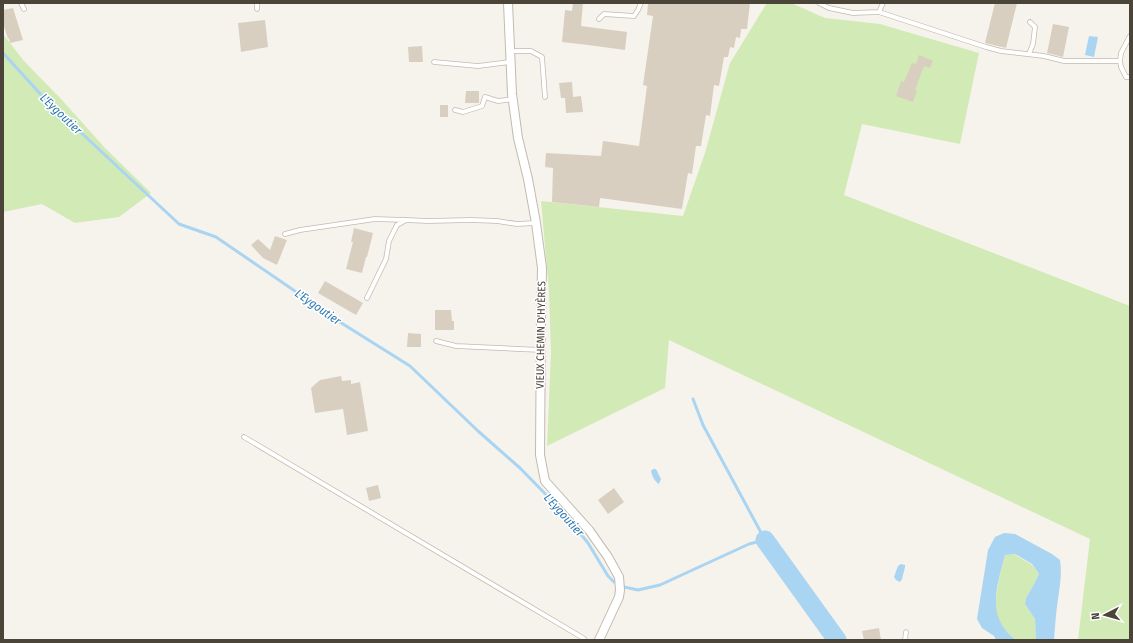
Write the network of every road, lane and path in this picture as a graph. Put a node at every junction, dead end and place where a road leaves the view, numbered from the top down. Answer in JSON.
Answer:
{"nodes":[{"id":1,"x":21,"y":3,"type":"edge"},
{"id":2,"x":257,"y":3,"type":"edge"},
{"id":3,"x":508,"y":3,"type":"edge"},
{"id":4,"x":641,"y":3,"type":"edge"},
{"id":5,"x":819,"y":3,"type":"edge"},
{"id":6,"x":883,"y":3,"type":"edge"},
{"id":7,"x":24,"y":9,"type":"dead end"},
{"id":8,"x":257,"y":9,"type":"dead end"},
{"id":9,"x":879,"y":12,"type":"junction"},
{"id":10,"x":599,"y":19,"type":"dead end"},
{"id":11,"x":1030,"y":22,"type":"dead end"},
{"id":12,"x":1130,"y":36,"type":"edge"},
{"id":13,"x":510,"y":51,"type":"junction"},
{"id":14,"x":1029,"y":54,"type":"junction"},
{"id":15,"x":1120,"y":61,"type":"junction"},
{"id":16,"x":434,"y":62,"type":"dead end"},
{"id":17,"x":510,"y":62,"type":"junction"},
{"id":18,"x":1130,"y":77,"type":"edge"},
{"id":19,"x":545,"y":97,"type":"dead end"},
{"id":20,"x":513,"y":99,"type":"junction"},
{"id":21,"x":455,"y":110,"type":"dead end"},
{"id":22,"x":406,"y":220,"type":"junction"},
{"id":23,"x":536,"y":223,"type":"junction"},
{"id":24,"x":285,"y":234,"type":"dead end"},
{"id":25,"x":367,"y":298,"type":"dead end"},
{"id":26,"x":436,"y":341,"type":"dead end"},
{"id":27,"x":541,"y":350,"type":"junction"},
{"id":28,"x":244,"y":437,"type":"dead end"},
{"id":29,"x":906,"y":632,"type":"dead end"},
{"id":30,"x":584,"y":640,"type":"edge"},
{"id":31,"x":599,"y":640,"type":"edge"},
{"id":32,"x":905,"y":640,"type":"edge"}],
"edges":[{"from":1,"to":7,"type":"lane"},
{"from":2,"to":8,"type":"lane"},
{"from":3,"to":13,"type":"street","name":"VIEUX CHEMIN D'HYÈRES"},
{"from":4,"to":10,"type":"lane"},
{"from":5,"to":9,"type":"lane"},
{"from":6,"to":9,"type":"lane"},
{"from":9,"to":14,"type":"lane"},
{"from":11,"to":14,"type":"lane"},
{"from":12,"to":15,"type":"lane"},
{"from":13,"to":17,"type":"street","name":"VIEUX CHEMIN D'HYÈRES"},
{"from":13,"to":19,"type":"lane"},
{"from":14,"to":15,"type":"lane"},
{"from":15,"to":18,"type":"lane"},
{"from":16,"to":17,"type":"lane"},
{"from":17,"to":20,"type":"street","name":"VIEUX CHEMIN D'HYÈRES"},
{"from":20,"to":21,"type":"lane"},
{"from":20,"to":23,"type":"street","name":"VIEUX CHEMIN D'HYÈRES"},
{"from":22,"to":23,"type":"lane"},
{"from":22,"to":24,"type":"lane"},
{"from":22,"to":25,"type":"lane"},
{"from":23,"to":27,"type":"street","name":"VIEUX CHEMIN D'HYÈRES"},
{"from":26,"to":27,"type":"lane"},
{"from":27,"to":31,"type":"street","name":"VIEUX CHEMIN D'HYÈRES"},
{"from":28,"to":30,"type":"lane"},
{"from":29,"to":32,"type":"lane"}]}
